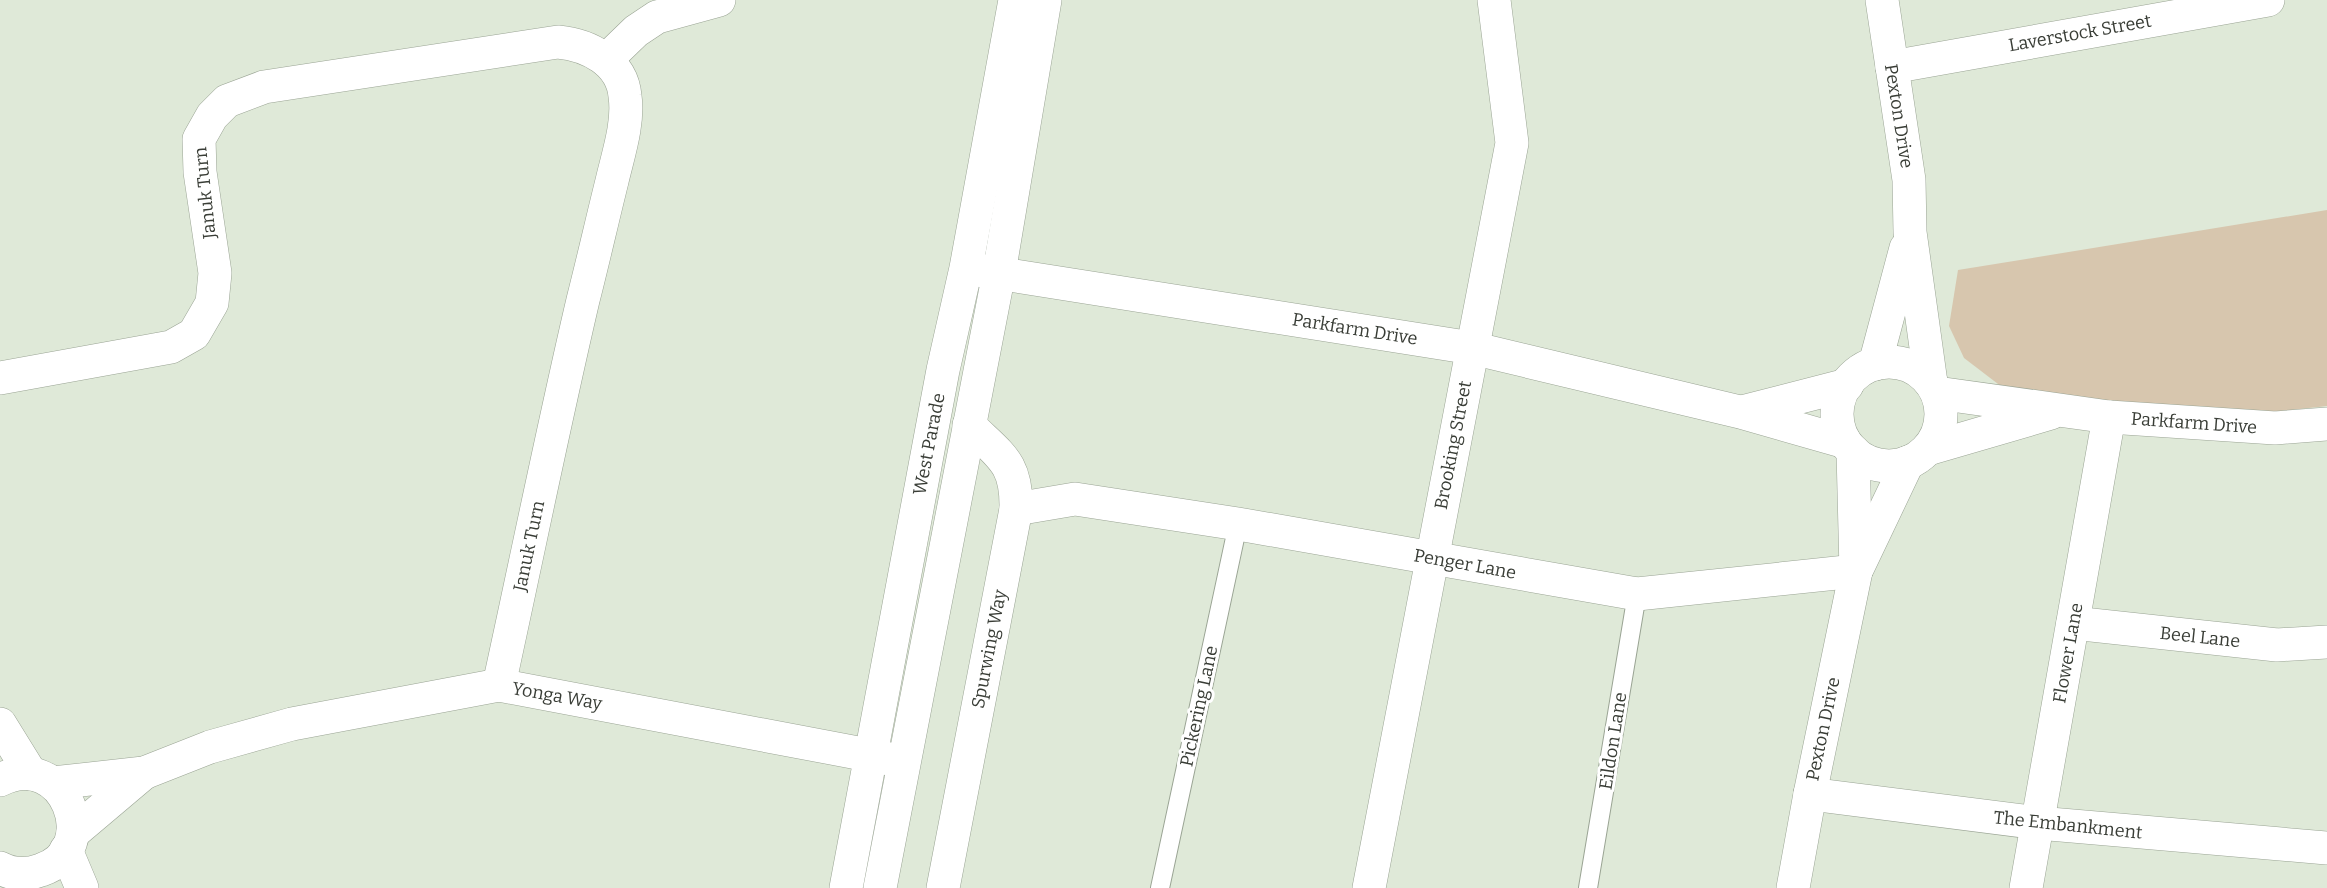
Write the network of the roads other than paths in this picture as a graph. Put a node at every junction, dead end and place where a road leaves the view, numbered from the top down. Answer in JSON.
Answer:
{"nodes":[{"id":1,"x":719,"y":0,"type":"edge"},
{"id":2,"x":1015,"y":0,"type":"edge"},
{"id":3,"x":1045,"y":0,"type":"edge"},
{"id":4,"x":1494,"y":0,"type":"edge"},
{"id":5,"x":1882,"y":0,"type":"edge"},
{"id":6,"x":2268,"y":0,"type":"edge"},
{"id":7,"x":606,"y":60,"type":"junction"},
{"id":8,"x":1892,"y":67,"type":"junction"},
{"id":9,"x":1910,"y":232,"type":"junction"},
{"id":10,"x":966,"y":268,"type":"junction"},
{"id":11,"x":999,"y":273,"type":"junction"},
{"id":12,"x":1472,"y":348,"type":"junction"},
{"id":13,"x":1875,"y":364,"type":"junction"},
{"id":14,"x":0,"y":378,"type":"edge"},
{"id":15,"x":1847,"y":385,"type":"junction"},
{"id":16,"x":1934,"y":388,"type":"junction"},
{"id":17,"x":2061,"y":410,"type":"junction"},
{"id":18,"x":1740,"y":412,"type":"junction"},
{"id":19,"x":2109,"y":417,"type":"junction"},
{"id":20,"x":2327,"y":424,"type":"edge"},
{"id":21,"x":969,"y":425,"type":"junction"},
{"id":22,"x":1849,"y":446,"type":"junction"},
{"id":23,"x":1918,"y":456,"type":"junction"},
{"id":24,"x":1011,"y":468,"type":"junction"},
{"id":25,"x":1075,"y":499,"type":"junction"},
{"id":26,"x":1016,"y":509,"type":"junction"},
{"id":27,"x":1238,"y":524,"type":"junction"},
{"id":28,"x":1431,"y":558,"type":"junction"},
{"id":29,"x":1856,"y":572,"type":"junction"},
{"id":30,"x":1637,"y":594,"type":"junction"},
{"id":31,"x":2073,"y":623,"type":"junction"},
{"id":32,"x":2327,"y":642,"type":"edge"},
{"id":33,"x":499,"y":686,"type":"junction"},
{"id":34,"x":0,"y":724,"type":"edge"},
{"id":35,"x":871,"y":754,"type":"junction"},
{"id":36,"x":904,"y":762,"type":"junction"},
{"id":37,"x":144,"y":773,"type":"junction"},
{"id":38,"x":28,"y":779,"type":"edge"},
{"id":39,"x":1810,"y":794,"type":"junction"},
{"id":40,"x":2038,"y":823,"type":"junction"},
{"id":41,"x":69,"y":842,"type":"junction"},
{"id":42,"x":2327,"y":848,"type":"edge"},
{"id":43,"x":15,"y":876,"type":"edge"},
{"id":44,"x":82,"y":888,"type":"edge"},
{"id":45,"x":846,"y":888,"type":"edge"},
{"id":46,"x":880,"y":888,"type":"edge"},
{"id":47,"x":943,"y":888,"type":"edge"},
{"id":48,"x":1160,"y":888,"type":"edge"},
{"id":49,"x":1369,"y":888,"type":"edge"},
{"id":50,"x":1588,"y":888,"type":"edge"},
{"id":51,"x":1793,"y":888,"type":"edge"},
{"id":52,"x":2026,"y":888,"type":"edge"}],
"edges":[{"from":1,"to":7,"type":"street"},
{"from":2,"to":10,"type":"street","name":"West Parade"},
{"from":3,"to":11,"type":"street","name":"West Parade"},
{"from":4,"to":12,"type":"street","name":"Brooking Street"},
{"from":5,"to":8,"type":"street","name":"Pexton Drive"},
{"from":6,"to":8,"type":"street","name":"Laverstock Street"},
{"from":7,"to":14,"type":"street","name":"Januk Turn"},
{"from":7,"to":33,"type":"street","name":"Januk Turn"},
{"from":8,"to":9,"type":"street","name":"Pexton Drive"},
{"from":9,"to":13,"type":"street","name":"Pexton Drive"},
{"from":9,"to":16,"type":"street","name":"Pexton Drive"},
{"from":10,"to":11,"type":"street","name":"Parkfarm Drive"},
{"from":10,"to":35,"type":"street","name":"West Parade"},
{"from":11,"to":12,"type":"street","name":"Parkfarm Drive"},
{"from":11,"to":21,"type":"street","name":"West Parade"},
{"from":12,"to":18,"type":"street","name":"Parkfarm Drive"},
{"from":12,"to":28,"type":"street","name":"Brooking Street"},
{"from":13,"to":15,"type":"street","name":"Parkfarm Drive"},
{"from":13,"to":16,"type":"street","name":"Parkfarm Drive"},
{"from":15,"to":18,"type":"street","name":"Parkfarm Drive"},
{"from":15,"to":22,"type":"street"},
{"from":16,"to":17,"type":"street","name":"Parkfarm Drive"},
{"from":16,"to":23,"type":"street"},
{"from":17,"to":19,"type":"street","name":"Parkfarm Drive"},
{"from":17,"to":23,"type":"street","name":"Parkfarm Drive"},
{"from":18,"to":22,"type":"street","name":"Parkfarm Drive"},
{"from":19,"to":20,"type":"street","name":"Parkfarm Drive"},
{"from":19,"to":31,"type":"street","name":"Flower Lane"},
{"from":21,"to":24,"type":"street"},
{"from":21,"to":36,"type":"street","name":"West Parade"},
{"from":22,"to":23,"type":"street","name":"Parkfarm Drive"},
{"from":22,"to":29,"type":"street","name":"Pexton Drive"},
{"from":23,"to":29,"type":"street","name":"Pexton Drive"},
{"from":24,"to":25,"type":"street","name":"Penger Lane"},
{"from":24,"to":26,"type":"street","name":"Spurwing Way"},
{"from":25,"to":26,"type":"street","name":"Penger Lane"},
{"from":25,"to":27,"type":"street","name":"Penger Lane"},
{"from":26,"to":47,"type":"street","name":"Spurwing Way"},
{"from":27,"to":28,"type":"street","name":"Penger Lane"},
{"from":27,"to":48,"type":"lane","name":"Pickering Lane"},
{"from":28,"to":30,"type":"street","name":"Penger Lane"},
{"from":28,"to":49,"type":"street","name":"Brooking Street"},
{"from":29,"to":30,"type":"street","name":"Penger Lane"},
{"from":29,"to":39,"type":"street","name":"Pexton Drive"},
{"from":30,"to":50,"type":"lane","name":"Eildon Lane"},
{"from":31,"to":32,"type":"street","name":"Beel Lane"},
{"from":31,"to":40,"type":"street","name":"Flower Lane"},
{"from":33,"to":35,"type":"street","name":"Yonga Way"},
{"from":33,"to":37,"type":"street","name":"Yonga Way"},
{"from":34,"to":38,"type":"street"},
{"from":35,"to":36,"type":"street","name":"Yonga Way"},
{"from":35,"to":45,"type":"street","name":"West Parade"},
{"from":36,"to":46,"type":"street","name":"West Parade"},
{"from":37,"to":38,"type":"street","name":"Yonga Way"},
{"from":37,"to":41,"type":"street","name":"Yonga Way"},
{"from":38,"to":41,"type":"street"},
{"from":39,"to":40,"type":"street","name":"The Embankment"},
{"from":39,"to":51,"type":"street","name":"Pexton Drive"},
{"from":40,"to":42,"type":"street","name":"The Embankment"},
{"from":40,"to":52,"type":"street","name":"Flower Lane"},
{"from":41,"to":43,"type":"street","name":"Yonga Way"},
{"from":41,"to":44,"type":"street"}]}
